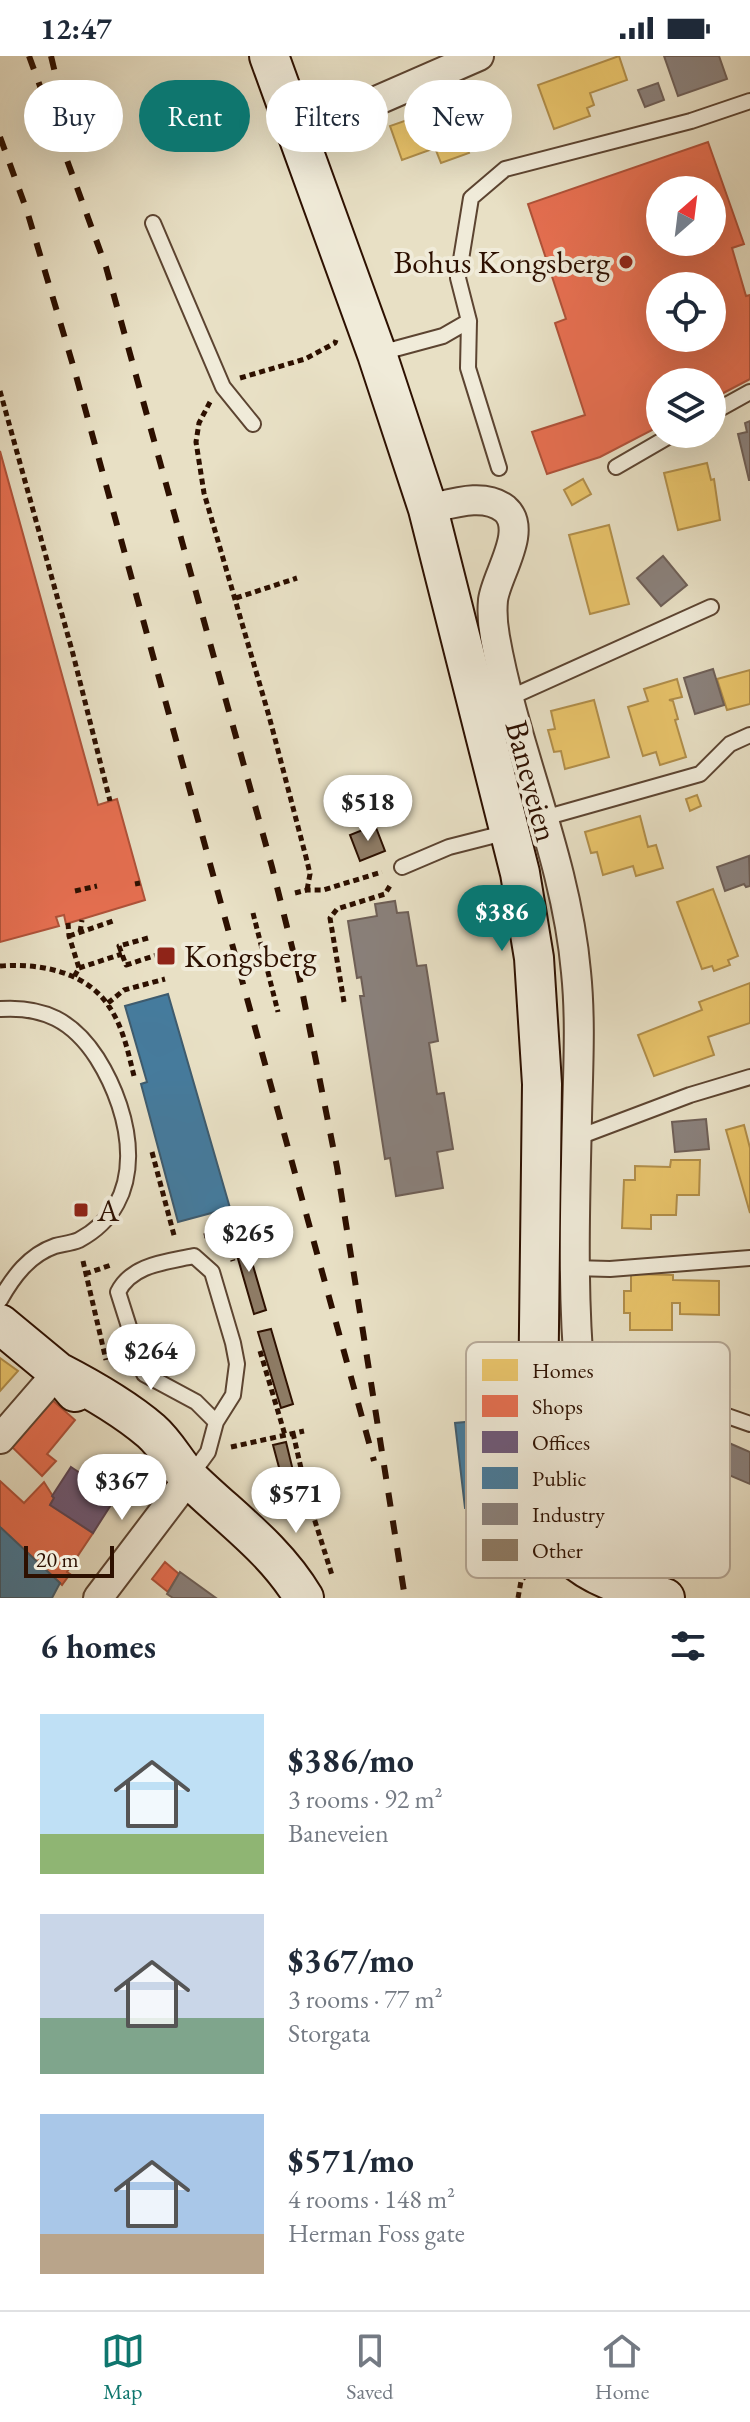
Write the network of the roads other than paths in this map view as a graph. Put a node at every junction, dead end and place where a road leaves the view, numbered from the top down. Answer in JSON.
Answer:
{"nodes":[{"id":1,"x":269,"y":56,"type":"edge"},
{"id":2,"x":479,"y":56,"type":"edge"},
{"id":3,"x":278,"y":80,"type":"edge"},
{"id":4,"x":388,"y":96,"type":"edge"},
{"id":5,"x":748,"y":107,"type":"edge"},
{"id":6,"x":304,"y":152,"type":"edge"},
{"id":7,"x":153,"y":223,"type":"dead end"},
{"id":8,"x":469,"y":321,"type":"junction"},
{"id":9,"x":377,"y":354,"type":"junction"},
{"id":10,"x":750,"y":392,"type":"edge"},
{"id":11,"x":726,"y":405,"type":"edge"},
{"id":12,"x":253,"y":424,"type":"dead end"},
{"id":13,"x":649,"y":448,"type":"edge"},
{"id":14,"x":616,"y":467,"type":"dead end"},
{"id":15,"x":499,"y":468,"type":"dead end"},
{"id":16,"x":428,"y":509,"type":"junction"},
{"id":17,"x":711,"y":607,"type":"dead end"},
{"id":18,"x":509,"y":698,"type":"junction"},
{"id":19,"x":750,"y":735,"type":"edge"},
{"id":20,"x":527,"y":825,"type":"junction"},
{"id":21,"x":402,"y":867,"type":"road end"},
{"id":22,"x":0,"y":1009,"type":"edge"},
{"id":23,"x":750,"y":1077,"type":"edge"},
{"id":24,"x":576,"y":1138,"type":"junction"},
{"id":25,"x":750,"y":1258,"type":"edge"},
{"id":26,"x":0,"y":1267,"type":"edge"},
{"id":27,"x":573,"y":1268,"type":"junction"},
{"id":28,"x":13,"y":1277,"type":"junction"},
{"id":29,"x":0,"y":1300,"type":"edge"},
{"id":30,"x":0,"y":1324,"type":"edge"},
{"id":31,"x":540,"y":1342,"type":"edge"},
{"id":32,"x":578,"y":1342,"type":"edge"},
{"id":33,"x":58,"y":1372,"type":"junction"},
{"id":34,"x":730,"y":1417,"type":"edge"},
{"id":35,"x":216,"y":1422,"type":"junction"},
{"id":36,"x":750,"y":1424,"type":"edge"},
{"id":37,"x":0,"y":1439,"type":"edge"},
{"id":38,"x":199,"y":1465,"type":"junction"},
{"id":39,"x":611,"y":1578,"type":"edge"},
{"id":40,"x":319,"y":1588,"type":"edge"},
{"id":41,"x":98,"y":1598,"type":"edge"},
{"id":42,"x":665,"y":1598,"type":"edge"}],
"edges":[{"from":1,"to":3,"type":"main road","name":"Baneveien"},
{"from":2,"to":4,"type":"street"},
{"from":5,"to":8,"type":"lane"},
{"from":6,"to":9,"type":"main road","name":"Baneveien"},
{"from":7,"to":12,"type":"lane"},
{"from":8,"to":9,"type":"lane"},
{"from":8,"to":15,"type":"lane"},
{"from":9,"to":16,"type":"main road","name":"Baneveien"},
{"from":10,"to":11,"type":"lane"},
{"from":13,"to":14,"type":"lane"},
{"from":16,"to":18,"type":"street","name":"Baneveien"},
{"from":16,"to":20,"type":"main road","name":"Baneveien"},
{"from":17,"to":18,"type":"lane"},
{"from":18,"to":20,"type":"street","name":"Baneveien"},
{"from":19,"to":20,"type":"lane"},
{"from":20,"to":21,"type":"lane"},
{"from":20,"to":24,"type":"street","name":"Baneveien"},
{"from":20,"to":31,"type":"main road","name":"Baneveien"},
{"from":22,"to":28,"type":"lane"},
{"from":23,"to":24,"type":"lane"},
{"from":24,"to":27,"type":"street","name":"Baneveien"},
{"from":25,"to":27,"type":"lane"},
{"from":26,"to":28,"type":"lane"},
{"from":27,"to":32,"type":"street","name":"Baneveien"},
{"from":28,"to":29,"type":"lane"},
{"from":30,"to":33,"type":"main road"},
{"from":33,"to":37,"type":"street"},
{"from":33,"to":38,"type":"main road"},
{"from":34,"to":36,"type":"lane"},
{"from":35,"to":35,"type":"lane"},
{"from":35,"to":38,"type":"lane"},
{"from":38,"to":40,"type":"main road"},
{"from":38,"to":41,"type":"street"},
{"from":39,"to":42,"type":"main road","name":"Baneveien"}]}
